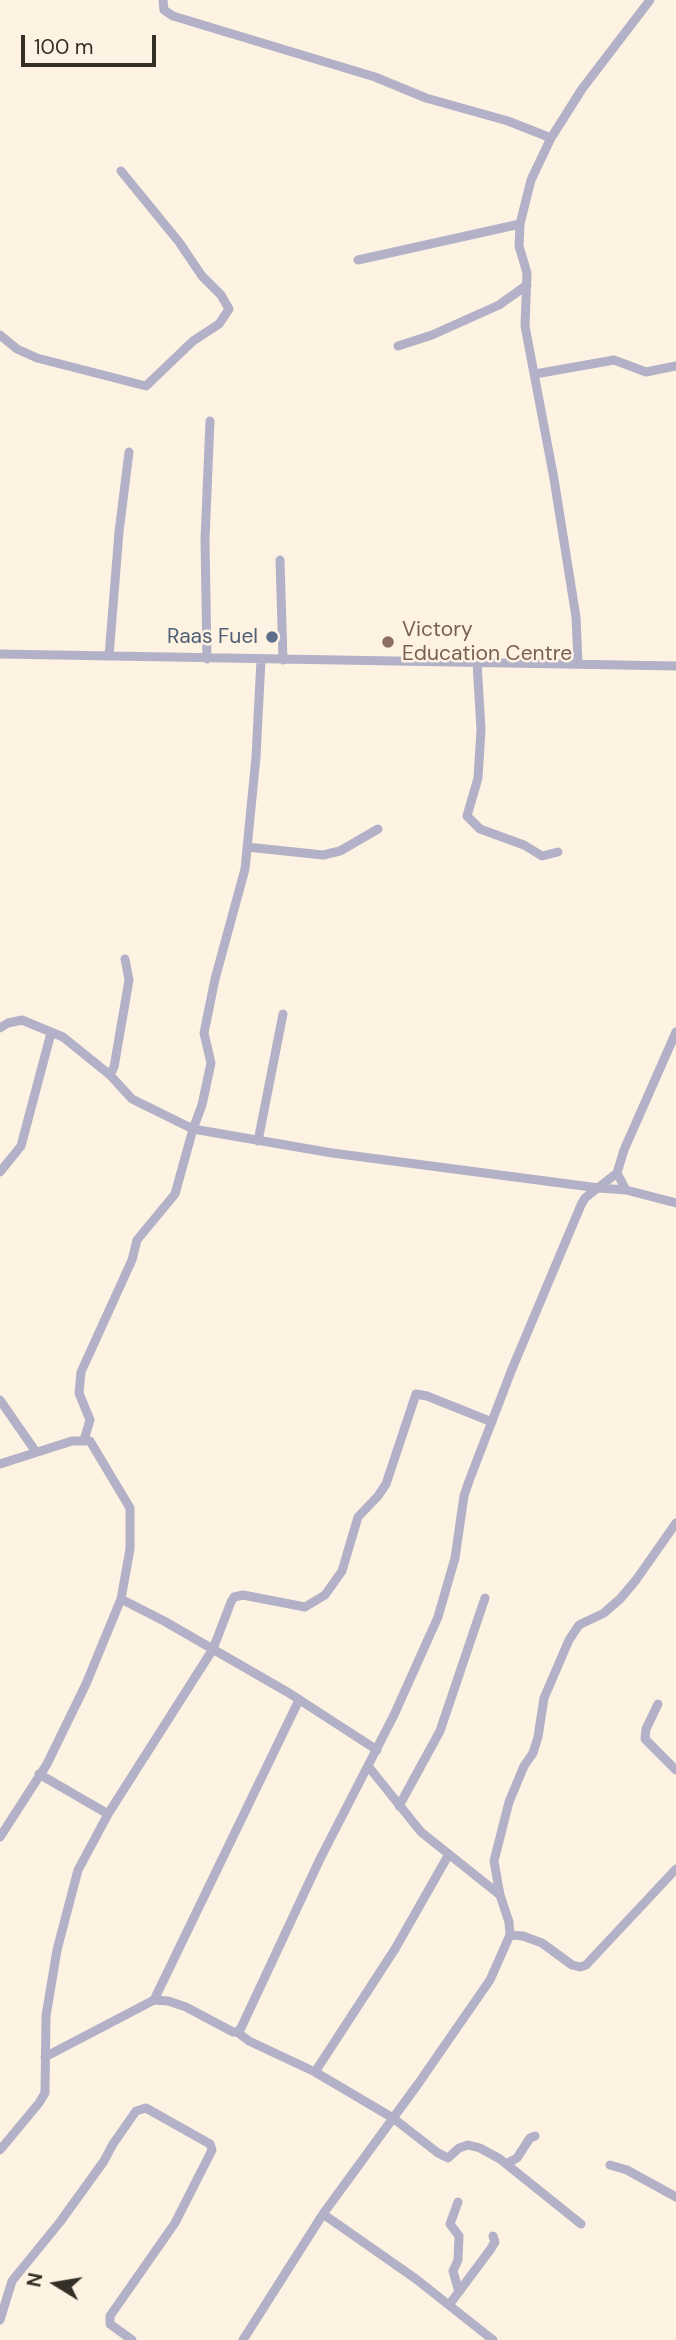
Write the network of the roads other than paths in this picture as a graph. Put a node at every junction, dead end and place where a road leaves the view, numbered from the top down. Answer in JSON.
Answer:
{"nodes":[{"id":1,"x":163,"y":0,"type":"edge"},
{"id":2,"x":650,"y":0,"type":"edge"},
{"id":3,"x":551,"y":138,"type":"junction"},
{"id":4,"x":121,"y":171,"type":"dead end"},
{"id":5,"x":520,"y":224,"type":"junction"},
{"id":6,"x":358,"y":260,"type":"dead end"},
{"id":7,"x":527,"y":285,"type":"junction"},
{"id":8,"x":0,"y":335,"type":"edge"},
{"id":9,"x":398,"y":346,"type":"dead end"},
{"id":10,"x":676,"y":366,"type":"edge"},
{"id":11,"x":535,"y":374,"type":"junction"},
{"id":12,"x":210,"y":421,"type":"dead end"},
{"id":13,"x":129,"y":452,"type":"dead end"},
{"id":14,"x":280,"y":560,"type":"dead end"},
{"id":15,"x":0,"y":654,"type":"edge"},
{"id":16,"x":109,"y":656,"type":"junction"},
{"id":17,"x":207,"y":659,"type":"junction"},
{"id":18,"x":261,"y":660,"type":"junction"},
{"id":19,"x":284,"y":660,"type":"junction"},
{"id":20,"x":477,"y":662,"type":"junction"},
{"id":21,"x":578,"y":663,"type":"junction"},
{"id":22,"x":676,"y":666,"type":"edge"},
{"id":23,"x":378,"y":829,"type":"dead end"},
{"id":24,"x":247,"y":846,"type":"junction"},
{"id":25,"x":558,"y":852,"type":"dead end"},
{"id":26,"x":125,"y":959,"type":"dead end"},
{"id":27,"x":283,"y":1014,"type":"dead end"},
{"id":28,"x":0,"y":1028,"type":"edge"},
{"id":29,"x":676,"y":1032,"type":"edge"},
{"id":30,"x":51,"y":1033,"type":"junction"},
{"id":31,"x":110,"y":1075,"type":"junction"},
{"id":32,"x":193,"y":1129,"type":"junction"},
{"id":33,"x":258,"y":1141,"type":"junction"},
{"id":34,"x":0,"y":1172,"type":"edge"},
{"id":35,"x":617,"y":1173,"type":"junction"},
{"id":36,"x":599,"y":1188,"type":"junction"},
{"id":37,"x":626,"y":1190,"type":"junction"},
{"id":38,"x":676,"y":1203,"type":"edge"},
{"id":39,"x":0,"y":1400,"type":"edge"},
{"id":40,"x":492,"y":1422,"type":"junction"},
{"id":41,"x":85,"y":1440,"type":"junction"},
{"id":42,"x":36,"y":1452,"type":"junction"},
{"id":43,"x":0,"y":1464,"type":"edge"},
{"id":44,"x":676,"y":1523,"type":"edge"},
{"id":45,"x":121,"y":1598,"type":"junction"},
{"id":46,"x":485,"y":1598,"type":"dead end"},
{"id":47,"x":213,"y":1649,"type":"junction"},
{"id":48,"x":299,"y":1700,"type":"junction"},
{"id":49,"x":658,"y":1704,"type":"dead end"},
{"id":50,"x":377,"y":1750,"type":"junction"},
{"id":51,"x":369,"y":1766,"type":"junction"},
{"id":52,"x":676,"y":1770,"type":"edge"},
{"id":53,"x":40,"y":1774,"type":"junction"},
{"id":54,"x":399,"y":1806,"type":"junction"},
{"id":55,"x":108,"y":1814,"type":"junction"},
{"id":56,"x":0,"y":1837,"type":"edge"},
{"id":57,"x":449,"y":1854,"type":"junction"},
{"id":58,"x":676,"y":1869,"type":"edge"},
{"id":59,"x":500,"y":1895,"type":"junction"},
{"id":60,"x":510,"y":1935,"type":"junction"},
{"id":61,"x":154,"y":2000,"type":"junction"},
{"id":62,"x":237,"y":2032,"type":"junction"},
{"id":63,"x":45,"y":2057,"type":"junction"},
{"id":64,"x":315,"y":2073,"type":"junction"},
{"id":65,"x":393,"y":2118,"type":"junction"},
{"id":66,"x":535,"y":2136,"type":"dead end"},
{"id":67,"x":0,"y":2150,"type":"edge"},
{"id":68,"x":506,"y":2164,"type":"junction"},
{"id":69,"x":610,"y":2165,"type":"dead end"},
{"id":70,"x":676,"y":2197,"type":"edge"},
{"id":71,"x":458,"y":2202,"type":"dead end"},
{"id":72,"x":323,"y":2214,"type":"junction"},
{"id":73,"x":581,"y":2224,"type":"dead end"},
{"id":74,"x":493,"y":2236,"type":"dead end"},
{"id":75,"x":459,"y":2292,"type":"junction"},
{"id":76,"x":449,"y":2305,"type":"junction"},
{"id":77,"x":0,"y":2320,"type":"edge"},
{"id":78,"x":132,"y":2340,"type":"edge"},
{"id":79,"x":243,"y":2340,"type":"edge"},
{"id":80,"x":493,"y":2340,"type":"edge"}],
"edges":[{"from":1,"to":3,"type":"street"},
{"from":2,"to":3,"type":"street"},
{"from":3,"to":5,"type":"street"},
{"from":4,"to":8,"type":"street"},
{"from":5,"to":6,"type":"street"},
{"from":5,"to":7,"type":"street"},
{"from":7,"to":9,"type":"street"},
{"from":7,"to":11,"type":"street"},
{"from":10,"to":11,"type":"street"},
{"from":11,"to":21,"type":"street"},
{"from":12,"to":17,"type":"street"},
{"from":13,"to":16,"type":"street"},
{"from":14,"to":19,"type":"street"},
{"from":15,"to":16,"type":"street"},
{"from":16,"to":17,"type":"street"},
{"from":17,"to":18,"type":"street"},
{"from":18,"to":19,"type":"street"},
{"from":18,"to":24,"type":"street"},
{"from":19,"to":20,"type":"street"},
{"from":20,"to":21,"type":"street"},
{"from":20,"to":25,"type":"street"},
{"from":21,"to":22,"type":"street"},
{"from":23,"to":24,"type":"street"},
{"from":24,"to":32,"type":"street"},
{"from":26,"to":31,"type":"street"},
{"from":27,"to":33,"type":"street"},
{"from":28,"to":30,"type":"street"},
{"from":29,"to":35,"type":"street"},
{"from":30,"to":31,"type":"street"},
{"from":30,"to":34,"type":"street"},
{"from":31,"to":32,"type":"street"},
{"from":32,"to":33,"type":"street"},
{"from":32,"to":41,"type":"street"},
{"from":33,"to":36,"type":"street"},
{"from":35,"to":36,"type":"street"},
{"from":35,"to":37,"type":"street"},
{"from":36,"to":37,"type":"street"},
{"from":36,"to":40,"type":"street"},
{"from":37,"to":38,"type":"street"},
{"from":39,"to":42,"type":"street"},
{"from":40,"to":47,"type":"street"},
{"from":40,"to":50,"type":"street"},
{"from":41,"to":42,"type":"street"},
{"from":41,"to":45,"type":"street"},
{"from":42,"to":43,"type":"street"},
{"from":44,"to":59,"type":"street"},
{"from":45,"to":47,"type":"street"},
{"from":45,"to":53,"type":"street"},
{"from":46,"to":54,"type":"street"},
{"from":47,"to":48,"type":"street"},
{"from":47,"to":55,"type":"street"},
{"from":48,"to":50,"type":"street"},
{"from":48,"to":61,"type":"street"},
{"from":49,"to":52,"type":"street"},
{"from":50,"to":51,"type":"street"},
{"from":51,"to":54,"type":"street"},
{"from":51,"to":62,"type":"street"},
{"from":53,"to":55,"type":"street"},
{"from":53,"to":56,"type":"street"},
{"from":54,"to":57,"type":"street"},
{"from":55,"to":63,"type":"street"},
{"from":57,"to":59,"type":"street"},
{"from":57,"to":64,"type":"street"},
{"from":58,"to":60,"type":"street"},
{"from":59,"to":60,"type":"street"},
{"from":60,"to":65,"type":"street"},
{"from":61,"to":62,"type":"street"},
{"from":61,"to":63,"type":"street"},
{"from":62,"to":64,"type":"street"},
{"from":63,"to":67,"type":"street"},
{"from":64,"to":65,"type":"street"},
{"from":65,"to":68,"type":"street"},
{"from":65,"to":72,"type":"street"},
{"from":66,"to":68,"type":"street"},
{"from":68,"to":73,"type":"street"},
{"from":69,"to":70,"type":"street"},
{"from":71,"to":75,"type":"street"},
{"from":72,"to":76,"type":"street"},
{"from":72,"to":79,"type":"street"},
{"from":74,"to":75,"type":"street"},
{"from":75,"to":76,"type":"street"},
{"from":76,"to":80,"type":"street"},
{"from":77,"to":78,"type":"street"}]}
